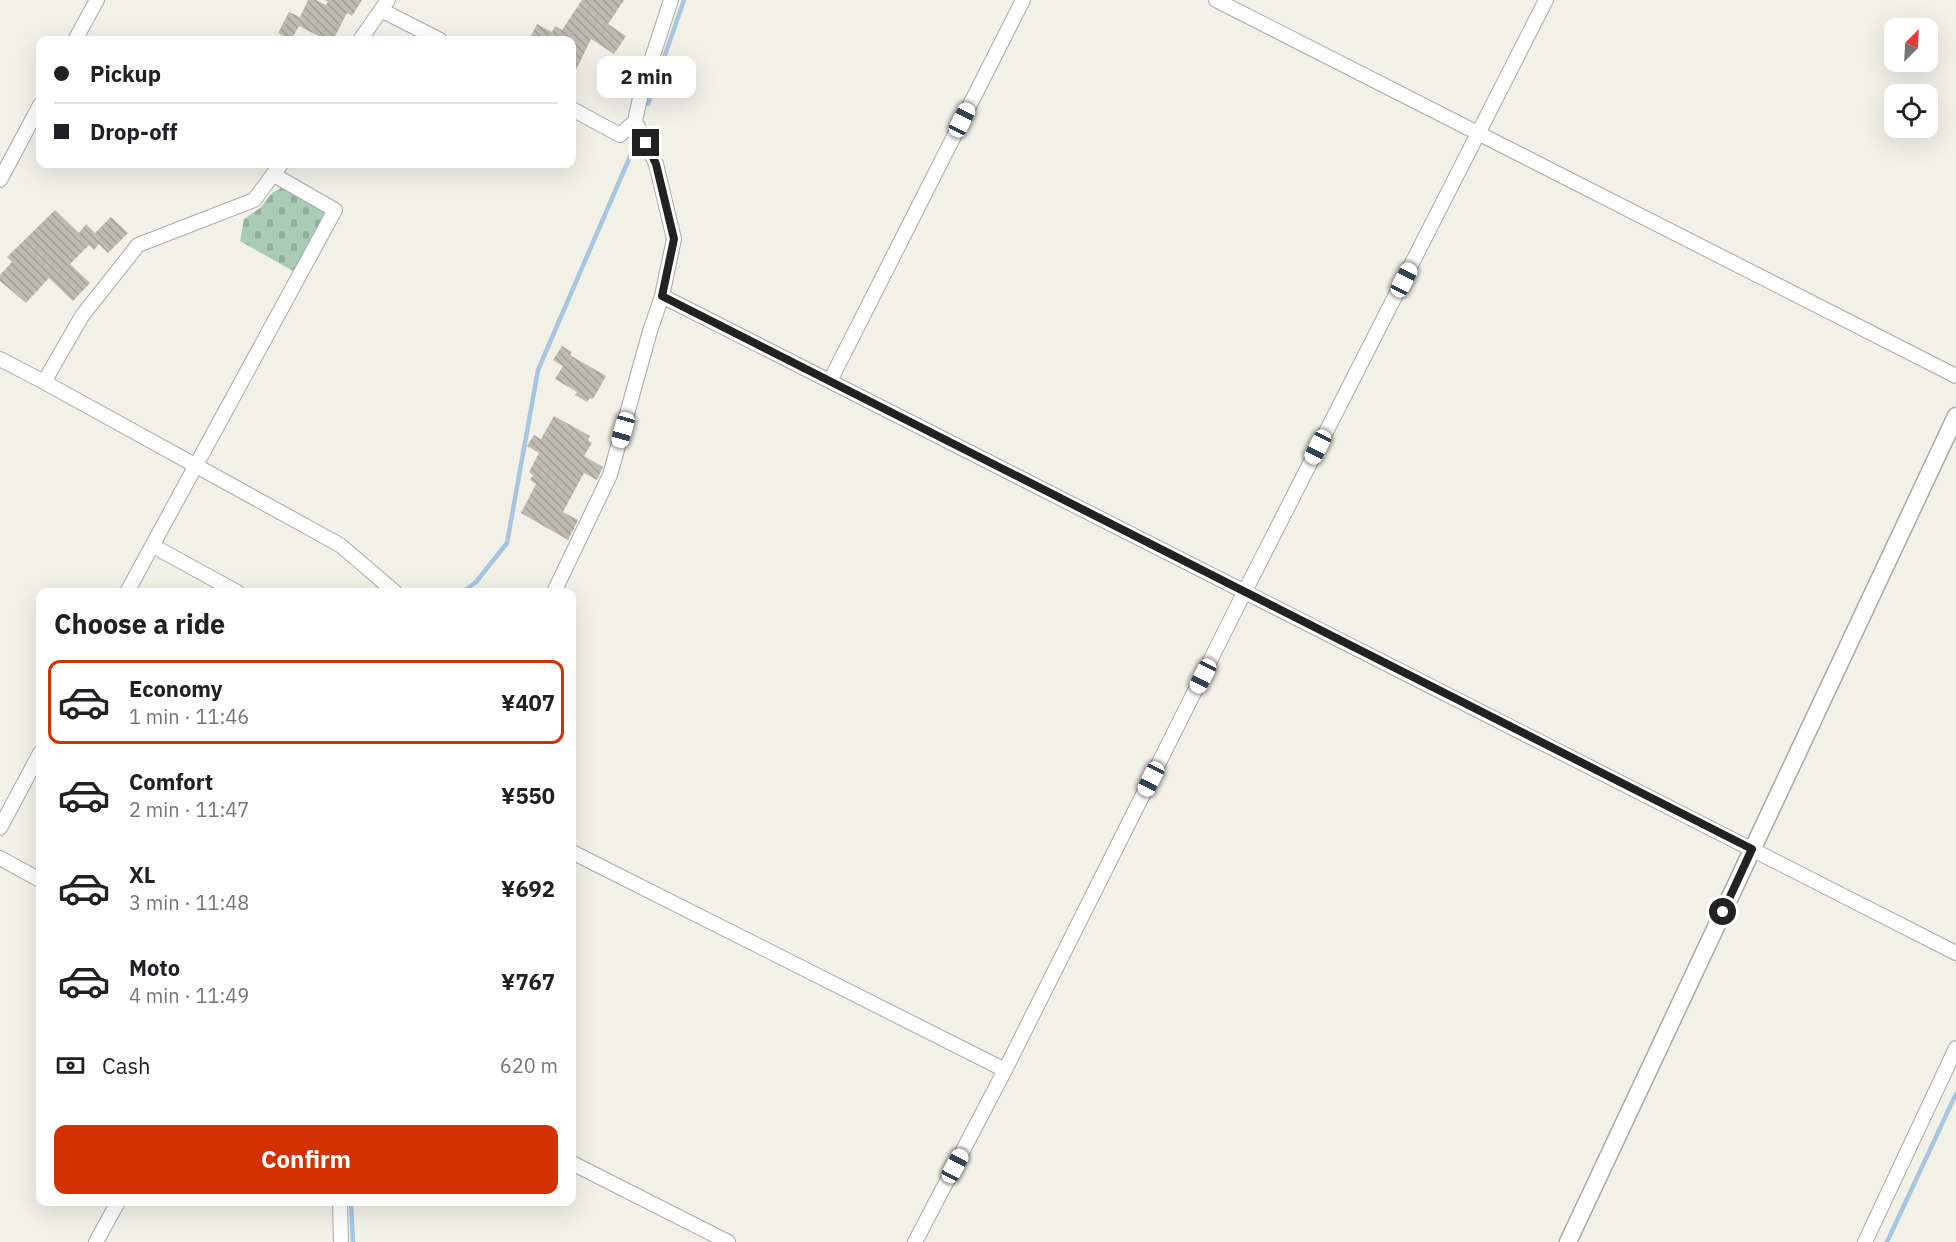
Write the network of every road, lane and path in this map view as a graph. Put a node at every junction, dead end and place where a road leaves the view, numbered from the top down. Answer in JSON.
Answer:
{"nodes":[{"id":1,"x":97,"y":0,"type":"edge"},
{"id":2,"x":671,"y":0,"type":"edge"},
{"id":3,"x":1023,"y":0,"type":"edge"},
{"id":4,"x":1215,"y":0,"type":"edge"},
{"id":5,"x":1546,"y":0,"type":"edge"},
{"id":6,"x":385,"y":5,"type":"edge"},
{"id":7,"x":77,"y":36,"type":"edge"},
{"id":8,"x":363,"y":36,"type":"edge"},
{"id":9,"x":434,"y":36,"type":"edge"},
{"id":10,"x":576,"y":111,"type":"edge"},
{"id":11,"x":36,"y":112,"type":"edge"},
{"id":12,"x":635,"y":122,"type":"junction"},
{"id":13,"x":1478,"y":134,"type":"junction"},
{"id":14,"x":278,"y":169,"type":"edge"},
{"id":15,"x":0,"y":180,"type":"edge"},
{"id":16,"x":662,"y":296,"type":"junction"},
{"id":17,"x":0,"y":359,"type":"edge"},
{"id":18,"x":1956,"y":376,"type":"edge"},
{"id":19,"x":830,"y":381,"type":"junction"},
{"id":20,"x":44,"y":382,"type":"junction"},
{"id":21,"x":1956,"y":416,"type":"edge"},
{"id":22,"x":197,"y":465,"type":"junction"},
{"id":23,"x":153,"y":546,"type":"junction"},
{"id":24,"x":129,"y":588,"type":"edge"},
{"id":25,"x":230,"y":588,"type":"edge"},
{"id":26,"x":390,"y":588,"type":"edge"},
{"id":27,"x":556,"y":588,"type":"edge"},
{"id":28,"x":1244,"y":592,"type":"junction"},
{"id":29,"x":36,"y":760,"type":"edge"},
{"id":30,"x":0,"y":828,"type":"edge"},
{"id":31,"x":1752,"y":849,"type":"junction"},
{"id":32,"x":576,"y":854,"type":"edge"},
{"id":33,"x":0,"y":858,"type":"edge"},
{"id":34,"x":36,"y":878,"type":"edge"},
{"id":35,"x":1956,"y":953,"type":"edge"},
{"id":36,"x":1956,"y":1048,"type":"edge"},
{"id":37,"x":1005,"y":1070,"type":"junction"},
{"id":38,"x":576,"y":1165,"type":"edge"},
{"id":39,"x":116,"y":1206,"type":"edge"},
{"id":40,"x":340,"y":1206,"type":"edge"},
{"id":41,"x":96,"y":1242,"type":"edge"},
{"id":42,"x":342,"y":1242,"type":"edge"},
{"id":43,"x":728,"y":1242,"type":"edge"},
{"id":44,"x":915,"y":1242,"type":"edge"},
{"id":45,"x":1568,"y":1242,"type":"edge"},
{"id":46,"x":1865,"y":1242,"type":"edge"}],
"edges":[{"from":1,"to":7,"type":"street"},
{"from":2,"to":12,"type":"street"},
{"from":3,"to":19,"type":"street"},
{"from":4,"to":13,"type":"street"},
{"from":5,"to":13,"type":"street"},
{"from":6,"to":8,"type":"street"},
{"from":6,"to":9,"type":"street"},
{"from":10,"to":12,"type":"street"},
{"from":11,"to":15,"type":"street"},
{"from":12,"to":16,"type":"street"},
{"from":13,"to":18,"type":"street"},
{"from":13,"to":28,"type":"street"},
{"from":14,"to":20,"type":"street"},
{"from":14,"to":22,"type":"street"},
{"from":16,"to":19,"type":"street"},
{"from":16,"to":27,"type":"street"},
{"from":17,"to":20,"type":"street"},
{"from":19,"to":28,"type":"street"},
{"from":20,"to":22,"type":"street"},
{"from":21,"to":31,"type":"street"},
{"from":22,"to":23,"type":"street"},
{"from":22,"to":26,"type":"street"},
{"from":23,"to":24,"type":"street"},
{"from":23,"to":25,"type":"street"},
{"from":28,"to":31,"type":"street"},
{"from":28,"to":37,"type":"street"},
{"from":29,"to":30,"type":"street"},
{"from":31,"to":35,"type":"street"},
{"from":31,"to":45,"type":"street"},
{"from":32,"to":37,"type":"street"},
{"from":33,"to":34,"type":"street"},
{"from":36,"to":46,"type":"street"},
{"from":37,"to":44,"type":"street"},
{"from":38,"to":43,"type":"street"},
{"from":39,"to":41,"type":"street"},
{"from":40,"to":42,"type":"street"}]}
